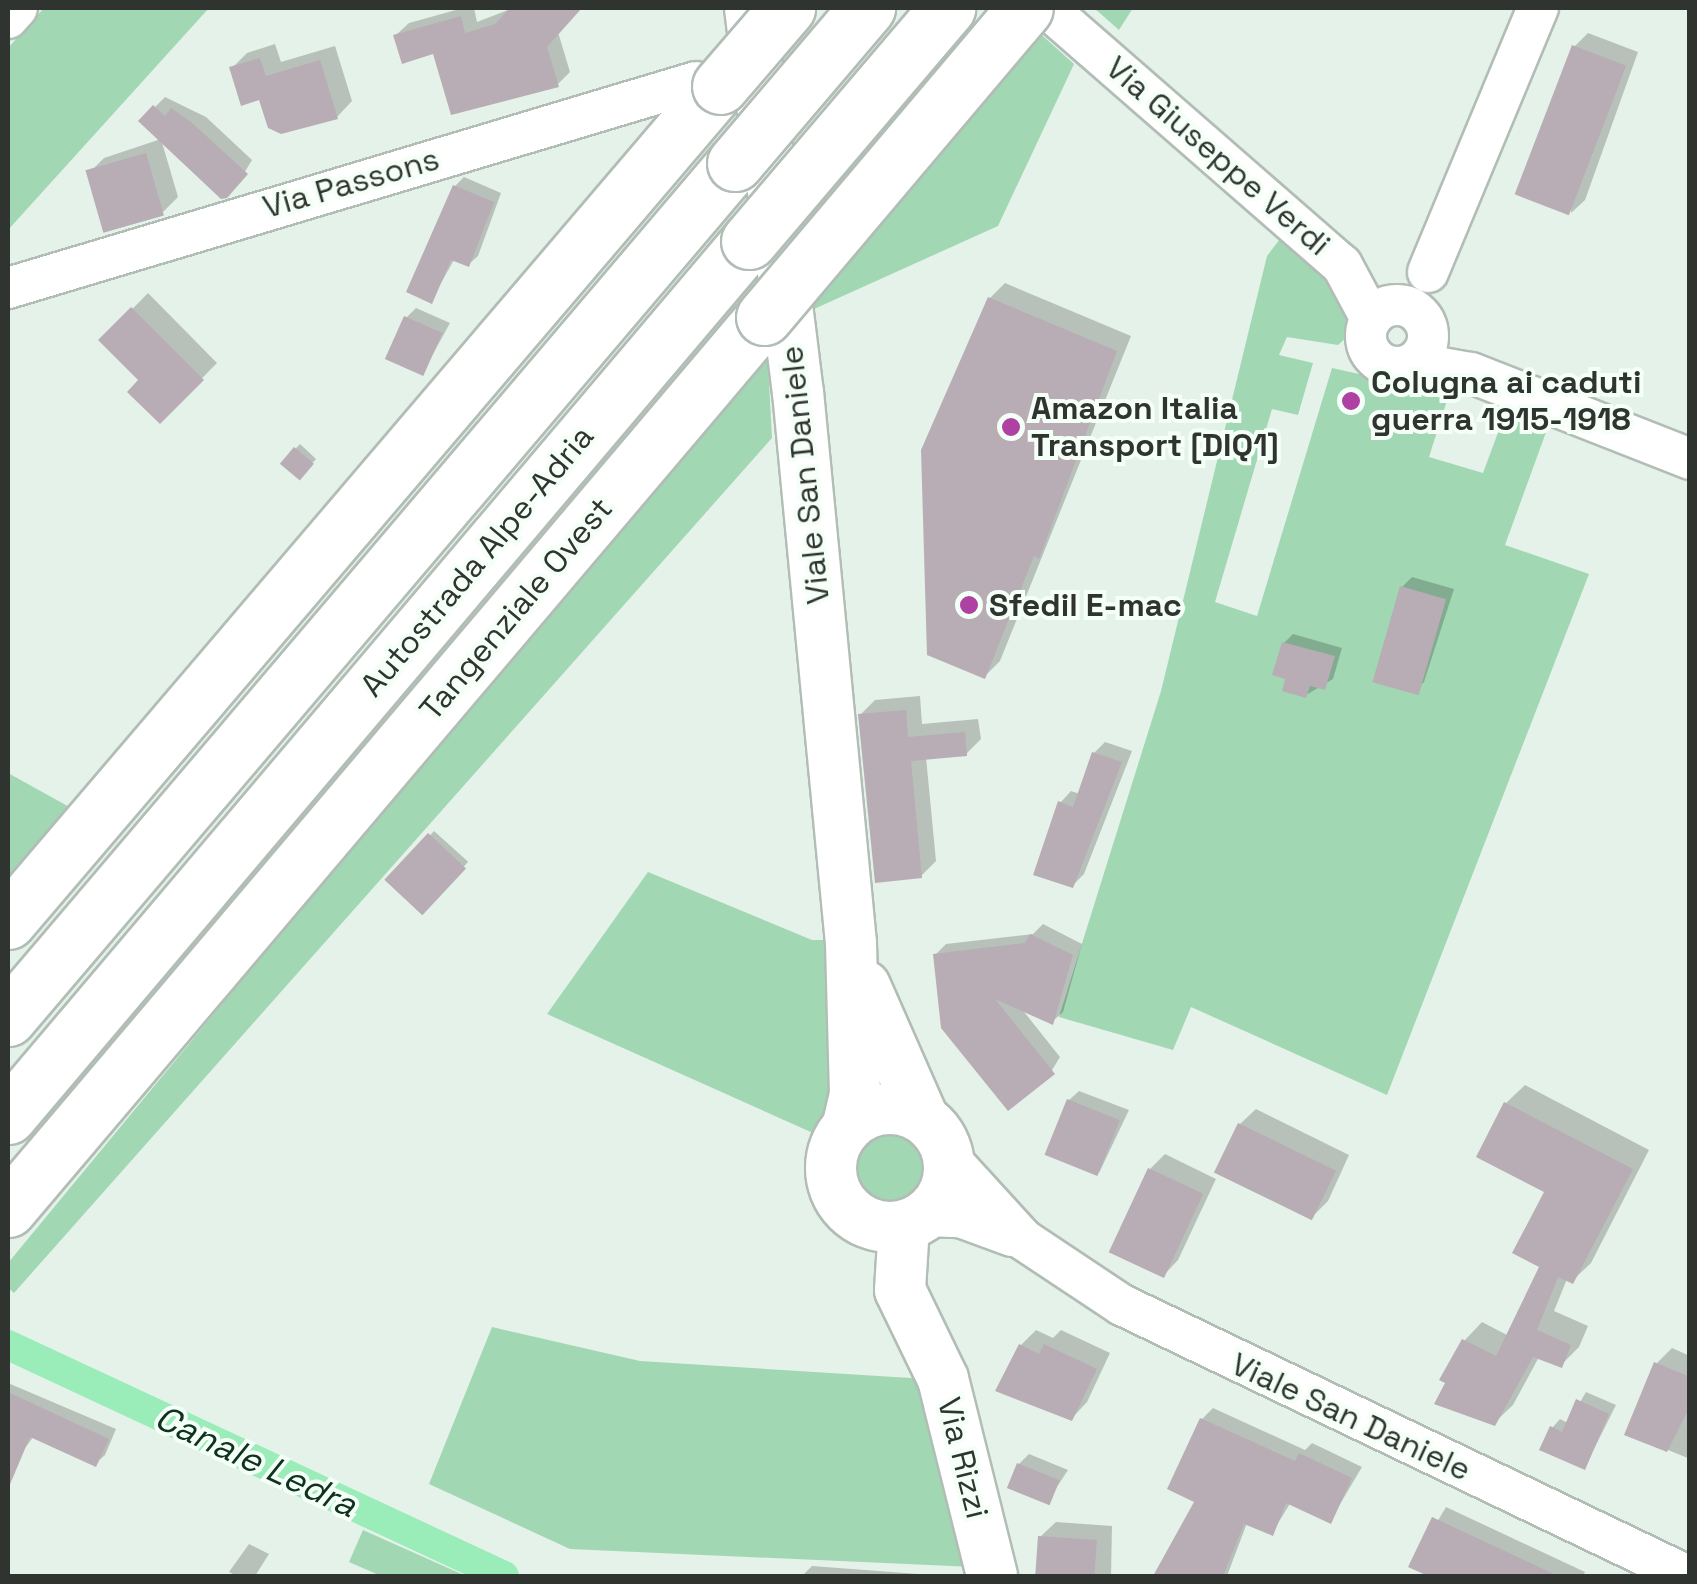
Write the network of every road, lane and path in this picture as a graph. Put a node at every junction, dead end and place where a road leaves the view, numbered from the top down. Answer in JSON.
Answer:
{"nodes":[{"id":1,"x":17,"y":8,"type":"edge"},
{"id":2,"x":750,"y":8,"type":"edge"},
{"id":3,"x":787,"y":8,"type":"edge"},
{"id":4,"x":867,"y":8,"type":"edge"},
{"id":5,"x":948,"y":8,"type":"edge"},
{"id":6,"x":1025,"y":8,"type":"edge"},
{"id":7,"x":1046,"y":8,"type":"edge"},
{"id":8,"x":1538,"y":8,"type":"edge"},
{"id":9,"x":8,"y":18,"type":"edge"},
{"id":10,"x":708,"y":84,"type":"junction"},
{"id":11,"x":8,"y":288,"type":"edge"},
{"id":12,"x":1407,"y":329,"type":"junction"},
{"id":13,"x":1690,"y":459,"type":"edge"},
{"id":14,"x":8,"y":921,"type":"edge"},
{"id":15,"x":851,"y":943,"type":"junction"},
{"id":16,"x":8,"y":1018,"type":"edge"},
{"id":17,"x":8,"y":1116,"type":"edge"},
{"id":18,"x":848,"y":1125,"type":"junction"},
{"id":19,"x":936,"y":1138,"type":"junction"},
{"id":20,"x":847,"y":1209,"type":"junction"},
{"id":21,"x":8,"y":1210,"type":"edge"},
{"id":22,"x":914,"y":1221,"type":"junction"},
{"id":23,"x":1024,"y":1240,"type":"junction"},
{"id":24,"x":926,"y":1344,"type":"junction"},
{"id":25,"x":992,"y":1576,"type":"edge"},
{"id":26,"x":1688,"y":1576,"type":"edge"}],
"edges":[{"from":1,"to":9,"type":"street"},
{"from":2,"to":15,"type":"main road","name":"Viale San Daniele"},
{"from":3,"to":10,"type":"highway","bridge":true},
{"from":4,"to":16,"type":"highway","name":"Autostrada Alpe-Adria","bridge":true},
{"from":5,"to":17,"type":"highway","name":"Autostrada Alpe-Adria","bridge":true},
{"from":6,"to":21,"type":"highway","name":"Tangenziale Ovest","bridge":true},
{"from":7,"to":12,"type":"street","name":"Via Giuseppe Verdi"},
{"from":8,"to":12,"type":"street"},
{"from":10,"to":11,"type":"street","name":"Via Passons"},
{"from":10,"to":14,"type":"highway"},
{"from":12,"to":13,"type":"street"},
{"from":15,"to":18,"type":"main road","name":"Viale San Daniele"},
{"from":15,"to":19,"type":"main road","name":"Viale San Daniele"},
{"from":18,"to":19,"type":"main road"},
{"from":18,"to":20,"type":"main road","name":"Viale San Daniele"},
{"from":19,"to":22,"type":"main road"},
{"from":19,"to":23,"type":"street","name":"Viale San Daniele"},
{"from":20,"to":22,"type":"main road","name":"Viale San Daniele"},
{"from":20,"to":24,"type":"main road","name":"Via Rizzi"},
{"from":22,"to":23,"type":"street","name":"Viale San Daniele"},
{"from":22,"to":24,"type":"main road","name":"Via Rizzi"},
{"from":23,"to":26,"type":"street","name":"Viale San Daniele"},
{"from":24,"to":25,"type":"main road","name":"Via Rizzi"}]}
